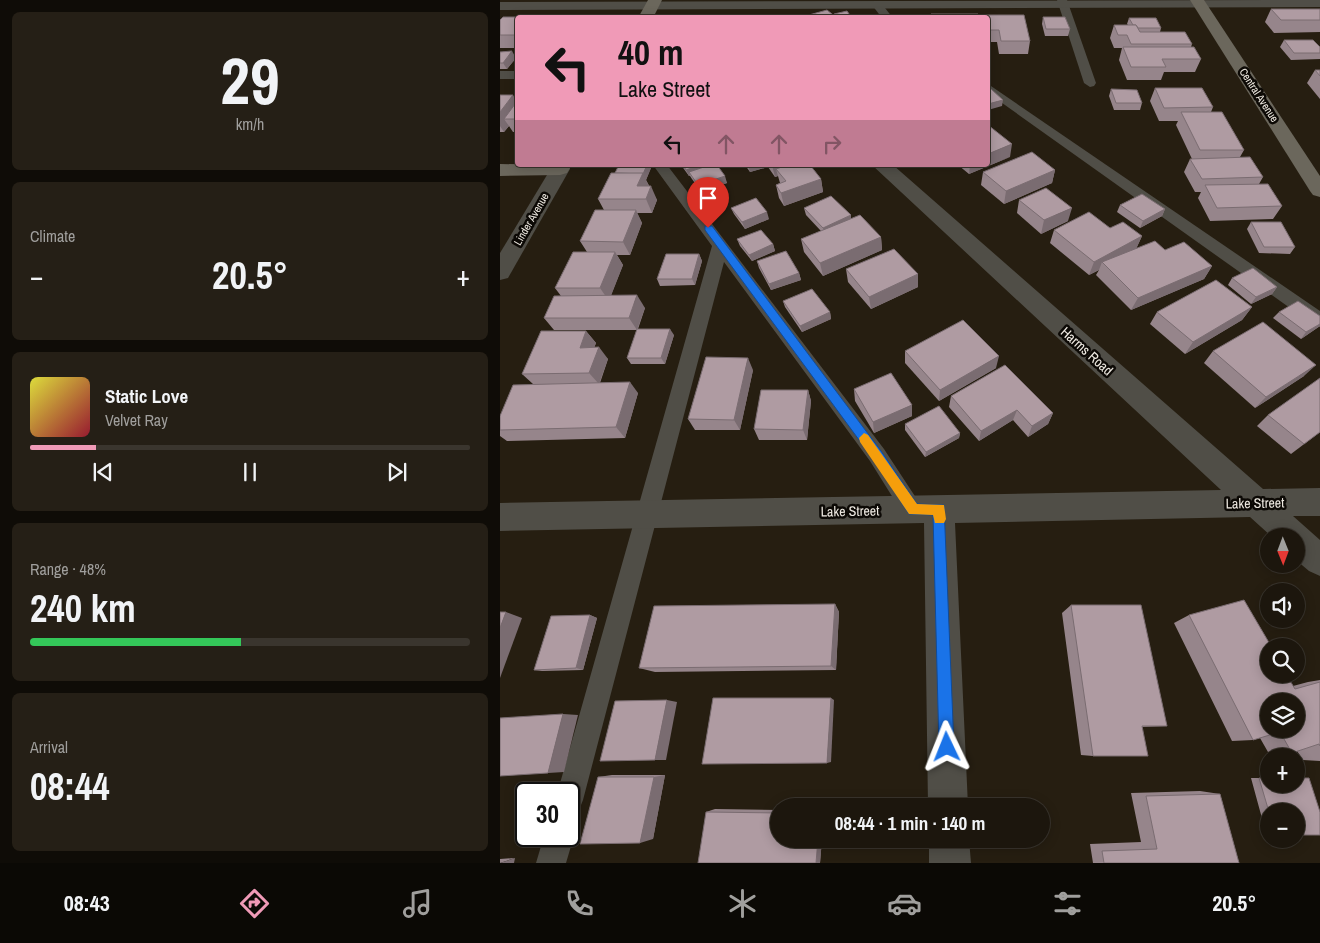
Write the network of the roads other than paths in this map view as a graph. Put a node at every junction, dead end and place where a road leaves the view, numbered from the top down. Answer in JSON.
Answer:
{"nodes":[{"id":1,"x":930,"y":2,"type":"edge"},
{"id":2,"x":1063,"y":2,"type":"edge"},
{"id":3,"x":1198,"y":2,"type":"edge"},
{"id":4,"x":704,"y":3,"type":"edge"},
{"id":5,"x":795,"y":3,"type":"edge"},
{"id":6,"x":1320,"y":3,"type":"edge"},
{"id":7,"x":877,"y":5,"type":"junction"},
{"id":8,"x":500,"y":6,"type":"edge"},
{"id":9,"x":650,"y":8,"type":"edge"},
{"id":10,"x":717,"y":15,"type":"edge"},
{"id":11,"x":885,"y":15,"type":"edge"},
{"id":12,"x":500,"y":75,"type":"edge"},
{"id":13,"x":515,"y":75,"type":"edge"},
{"id":14,"x":1090,"y":83,"type":"dead end"},
{"id":15,"x":990,"y":89,"type":"edge"},
{"id":16,"x":561,"y":167,"type":"edge"},
{"id":17,"x":662,"y":167,"type":"edge"},
{"id":18,"x":884,"y":167,"type":"edge"},
{"id":19,"x":500,"y":170,"type":"edge"},
{"id":20,"x":1320,"y":191,"type":"edge"},
{"id":21,"x":721,"y":244,"type":"junction"},
{"id":22,"x":500,"y":272,"type":"edge"},
{"id":23,"x":1320,"y":320,"type":"edge"},
{"id":24,"x":1320,"y":502,"type":"edge"},
{"id":25,"x":1256,"y":503,"type":"junction"},
{"id":26,"x":926,"y":509,"type":"junction"},
{"id":27,"x":647,"y":514,"type":"junction"},
{"id":28,"x":500,"y":517,"type":"edge"},
{"id":29,"x":1284,"y":528,"type":"edge"},
{"id":30,"x":1305,"y":547,"type":"edge"},
{"id":31,"x":1320,"y":560,"type":"edge"},
{"id":32,"x":574,"y":782,"type":"edge"},
{"id":33,"x":947,"y":798,"type":"edge"},
{"id":34,"x":556,"y":847,"type":"edge"},
{"id":35,"x":950,"y":848,"type":"edge"},
{"id":36,"x":551,"y":863,"type":"edge"},
{"id":37,"x":950,"y":863,"type":"edge"}],
"edges":[{"from":1,"to":2,"type":"street"},
{"from":1,"to":7,"type":"street"},
{"from":2,"to":3,"type":"street"},
{"from":2,"to":14,"type":"lane"},
{"from":3,"to":6,"type":"street"},
{"from":3,"to":20,"type":"main road","name":"Central Avenue"},
{"from":4,"to":5,"type":"street"},
{"from":4,"to":9,"type":"street"},
{"from":4,"to":10,"type":"street"},
{"from":5,"to":7,"type":"street"},
{"from":7,"to":11,"type":"lane"},
{"from":8,"to":9,"type":"street"},
{"from":12,"to":13,"type":"lane"},
{"from":15,"to":23,"type":"lane"},
{"from":16,"to":19,"type":"main road"},
{"from":16,"to":22,"type":"street","name":"Linder Avenue"},
{"from":17,"to":21,"type":"lane"},
{"from":18,"to":25,"type":"street","name":"Harms Road"},
{"from":21,"to":26,"type":"lane"},
{"from":21,"to":27,"type":"lane"},
{"from":24,"to":25,"type":"street","name":"Lake Street"},
{"from":25,"to":26,"type":"street","name":"Lake Street"},
{"from":25,"to":29,"type":"street","name":"Harms Road"},
{"from":26,"to":27,"type":"street","name":"Lake Street"},
{"from":26,"to":33,"type":"street"},
{"from":27,"to":28,"type":"street","name":"Lake Street"},
{"from":27,"to":32,"type":"lane"},
{"from":30,"to":31,"type":"street"},
{"from":34,"to":36,"type":"lane"},
{"from":35,"to":37,"type":"street"}]}
